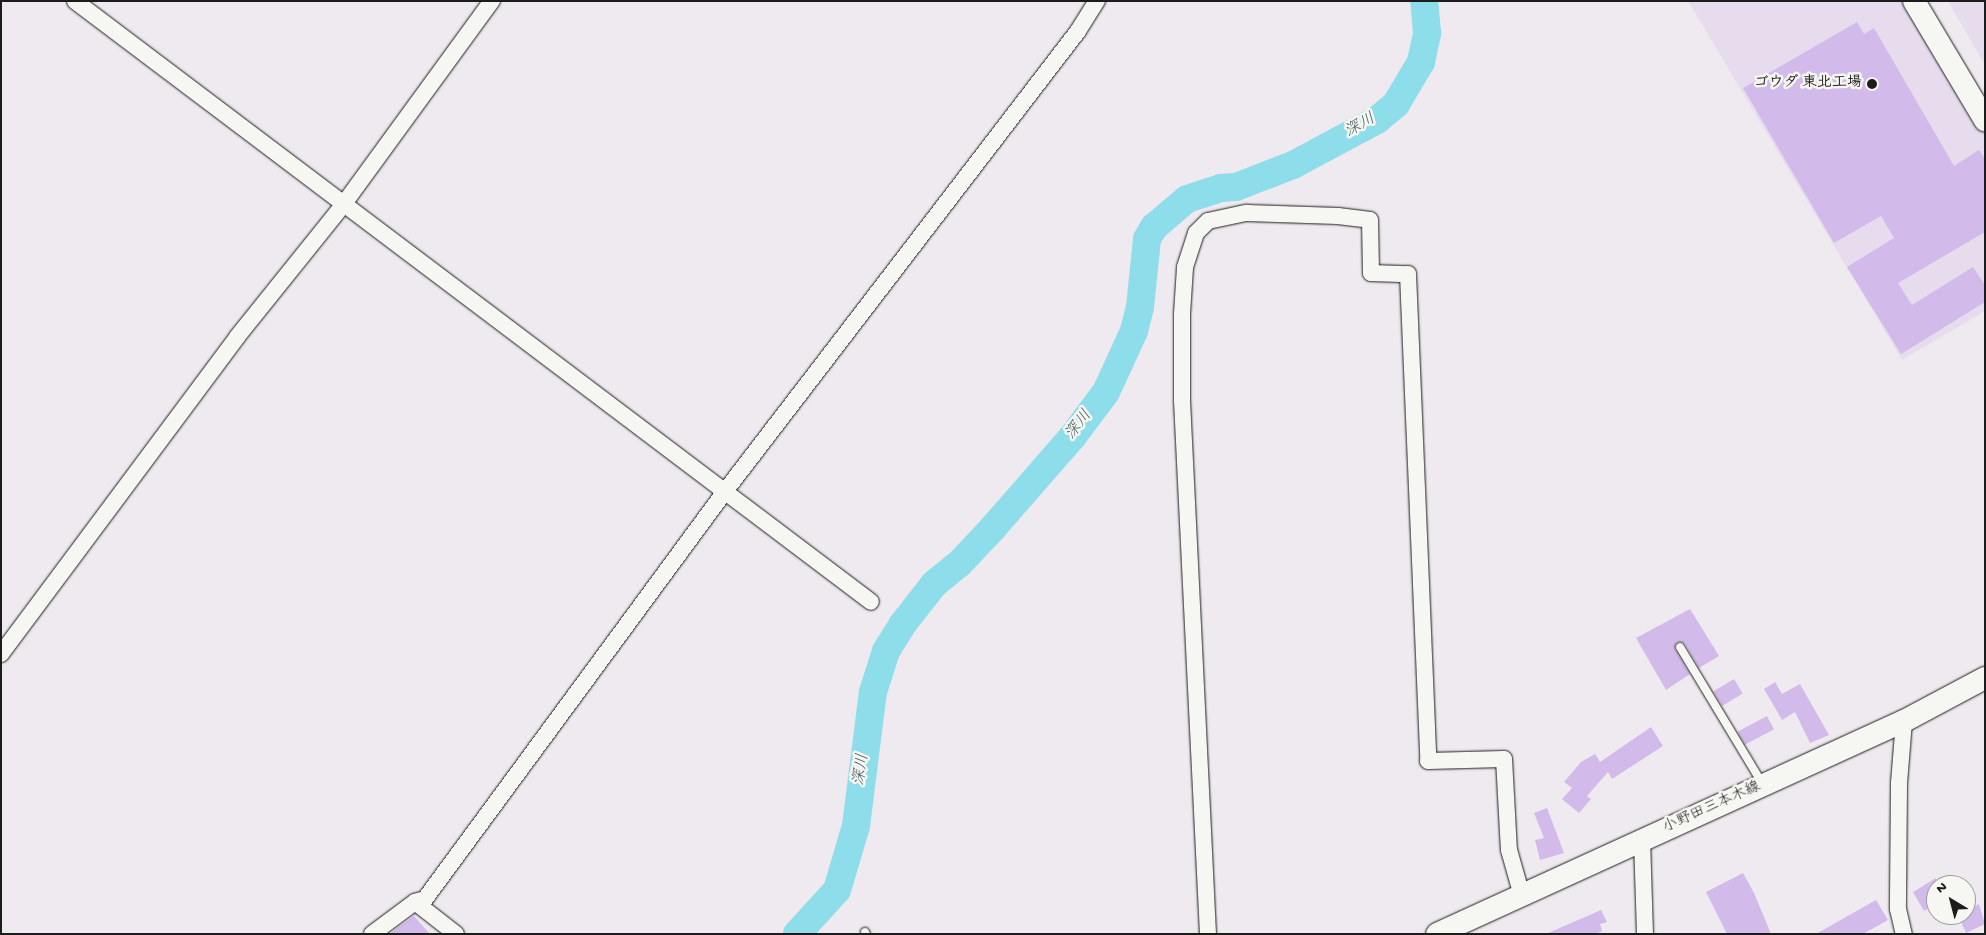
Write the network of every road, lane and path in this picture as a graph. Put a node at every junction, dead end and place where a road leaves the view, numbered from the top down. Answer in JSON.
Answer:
{"nodes":[{"id":1,"x":75,"y":1,"type":"edge"},
{"id":2,"x":492,"y":1,"type":"edge"},
{"id":3,"x":1914,"y":1,"type":"edge"},
{"id":4,"x":1096,"y":2,"type":"edge"},
{"id":5,"x":1985,"y":120,"type":"edge"},
{"id":6,"x":343,"y":206,"type":"junction"},
{"id":7,"x":723,"y":494,"type":"junction"},
{"id":8,"x":871,"y":602,"type":"dead end"},
{"id":9,"x":1680,"y":648,"type":"dead end"},
{"id":10,"x":1,"y":654,"type":"edge"},
{"id":11,"x":1985,"y":678,"type":"edge"},
{"id":12,"x":1904,"y":721,"type":"junction"},
{"id":13,"x":1764,"y":784,"type":"junction"},
{"id":14,"x":1642,"y":840,"type":"junction"},
{"id":15,"x":1522,"y":896,"type":"junction"},
{"id":16,"x":415,"y":902,"type":"junction"},
{"id":17,"x":372,"y":934,"type":"edge"},
{"id":18,"x":456,"y":934,"type":"edge"},
{"id":19,"x":1208,"y":934,"type":"edge"},
{"id":20,"x":1436,"y":934,"type":"edge"},
{"id":21,"x":1645,"y":934,"type":"edge"},
{"id":22,"x":1904,"y":934,"type":"edge"}],
"edges":[{"from":1,"to":6,"type":"street"},
{"from":2,"to":6,"type":"street"},
{"from":3,"to":5,"type":"main road"},
{"from":4,"to":7,"type":"street"},
{"from":6,"to":7,"type":"street"},
{"from":6,"to":10,"type":"street"},
{"from":7,"to":8,"type":"street"},
{"from":7,"to":16,"type":"street"},
{"from":9,"to":13,"type":"lane"},
{"from":11,"to":12,"type":"main road","name":"小野田三本木線"},
{"from":12,"to":13,"type":"main road","name":"小野田三本木線"},
{"from":12,"to":22,"type":"street"},
{"from":13,"to":14,"type":"main road","name":"小野田三本木線"},
{"from":14,"to":15,"type":"main road","name":"小野田三本木線"},
{"from":14,"to":21,"type":"street"},
{"from":15,"to":19,"type":"street"},
{"from":15,"to":20,"type":"main road","name":"小野田三本木線"},
{"from":16,"to":17,"type":"street"},
{"from":16,"to":18,"type":"street"}]}
